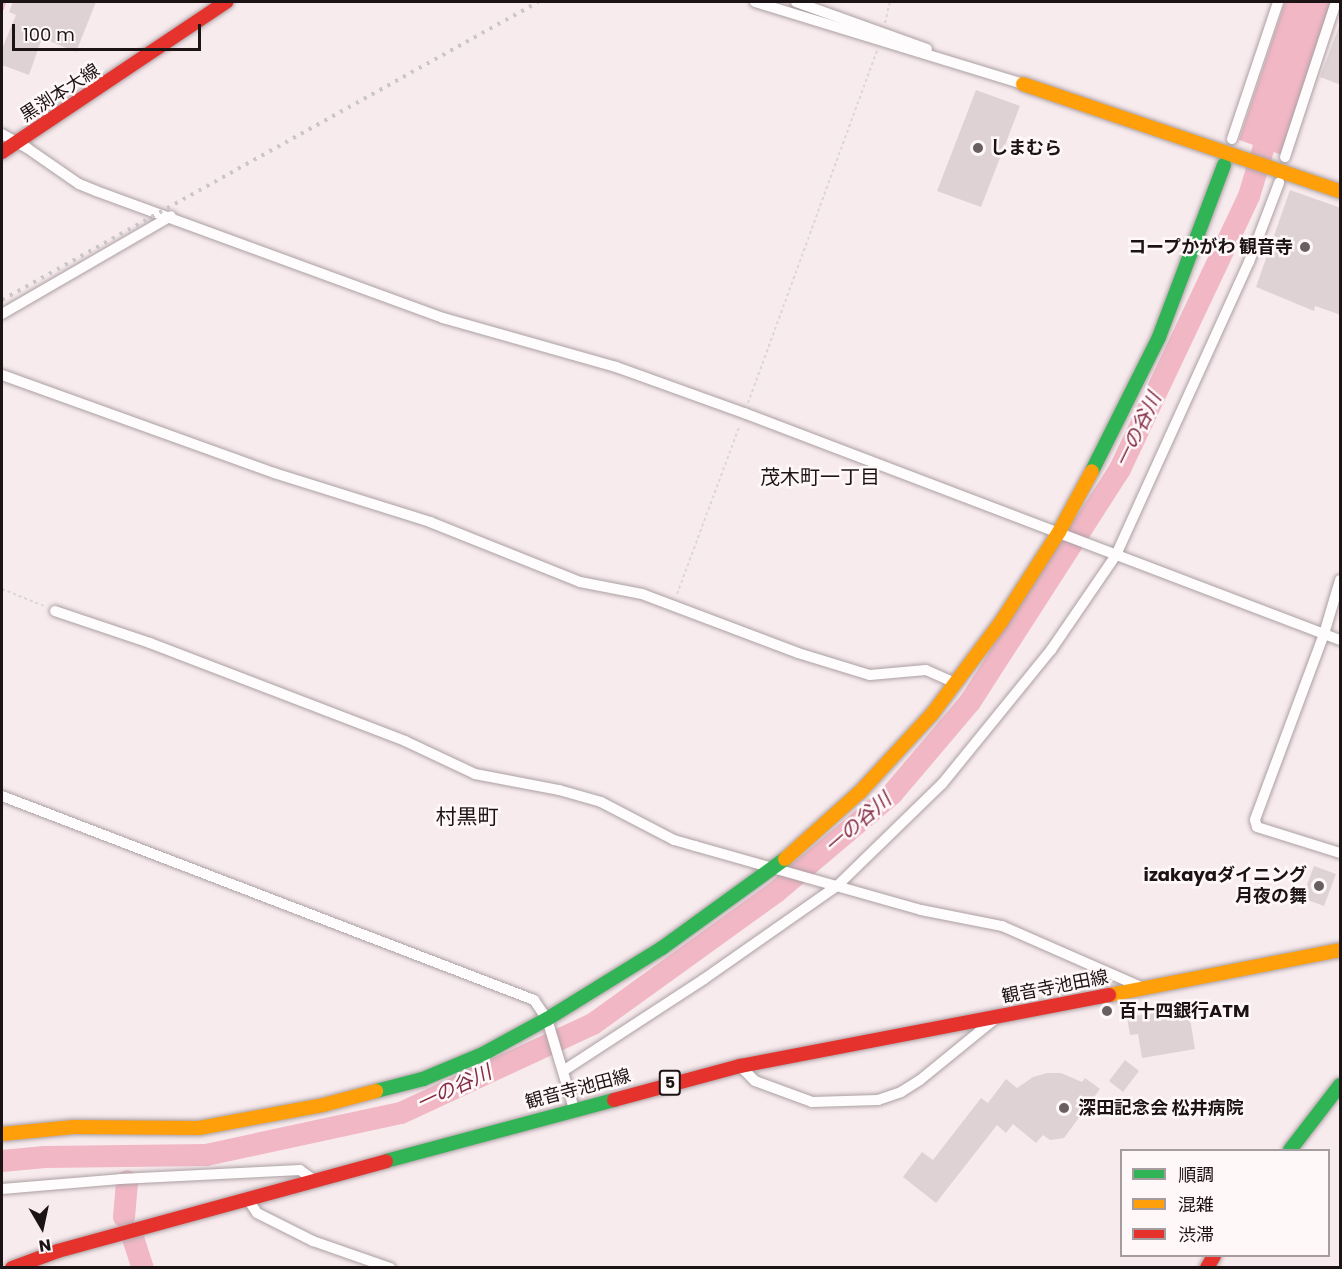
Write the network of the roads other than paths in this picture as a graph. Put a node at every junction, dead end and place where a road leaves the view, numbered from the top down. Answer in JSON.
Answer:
{"nodes":[{"id":1,"x":226,"y":2,"type":"edge"},
{"id":2,"x":755,"y":2,"type":"edge"},
{"id":3,"x":796,"y":2,"type":"edge"},
{"id":4,"x":1278,"y":2,"type":"edge"},
{"id":5,"x":1336,"y":2,"type":"edge"},
{"id":6,"x":881,"y":36,"type":"junction"},
{"id":7,"x":1023,"y":84,"type":"joint"},
{"id":8,"x":2,"y":134,"type":"edge"},
{"id":9,"x":1232,"y":139,"type":"dead end"},
{"id":10,"x":17,"y":142,"type":"junction"},
{"id":11,"x":2,"y":153,"type":"edge"},
{"id":12,"x":1286,"y":157,"type":"dead end"},
{"id":13,"x":1227,"y":160,"type":"junction"},
{"id":14,"x":1280,"y":177,"type":"junction"},
{"id":15,"x":1341,"y":191,"type":"edge"},
{"id":16,"x":171,"y":216,"type":"junction"},
{"id":17,"x":2,"y":314,"type":"edge"},
{"id":18,"x":2,"y":375,"type":"edge"},
{"id":19,"x":1059,"y":532,"type":"junction"},
{"id":20,"x":1116,"y":555,"type":"junction"},
{"id":21,"x":1341,"y":580,"type":"edge"},
{"id":22,"x":55,"y":611,"type":"road end"},
{"id":23,"x":1324,"y":634,"type":"junction"},
{"id":24,"x":1341,"y":640,"type":"edge"},
{"id":25,"x":956,"y":682,"type":"junction"},
{"id":26,"x":2,"y":796,"type":"edge"},
{"id":27,"x":1341,"y":854,"type":"edge"},
{"id":28,"x":776,"y":867,"type":"junction"},
{"id":29,"x":838,"y":885,"type":"junction"},
{"id":30,"x":1341,"y":950,"type":"edge"},
{"id":31,"x":1143,"y":988,"type":"junction"},
{"id":32,"x":997,"y":1017,"type":"junction"},
{"id":33,"x":547,"y":1019,"type":"junction"},
{"id":34,"x":740,"y":1066,"type":"junction"},
{"id":35,"x":563,"y":1071,"type":"junction"},
{"id":36,"x":1341,"y":1085,"type":"edge"},
{"id":37,"x":574,"y":1108,"type":"junction"},
{"id":38,"x":2,"y":1134,"type":"edge"},
{"id":39,"x":1291,"y":1149,"type":"edge"},
{"id":40,"x":314,"y":1180,"type":"junction"},
{"id":41,"x":2,"y":1189,"type":"edge"},
{"id":42,"x":247,"y":1198,"type":"junction"},
{"id":43,"x":12,"y":1268,"type":"edge"},
{"id":44,"x":390,"y":1268,"type":"edge"}],
"edges":[{"from":1,"to":10,"type":"street","name":"黒渕本大線"},
{"from":2,"to":6,"type":"street"},
{"from":3,"to":6,"type":"street"},
{"from":4,"to":9,"type":"street"},
{"from":5,"to":12,"type":"street"},
{"from":6,"to":7,"type":"street"},
{"from":7,"to":13,"type":"street"},
{"from":8,"to":10,"type":"street"},
{"from":10,"to":11,"type":"street","name":"黒渕本大線"},
{"from":10,"to":16,"type":"street"},
{"from":13,"to":14,"type":"street"},
{"from":13,"to":19,"type":"street"},
{"from":14,"to":15,"type":"street"},
{"from":14,"to":20,"type":"street"},
{"from":16,"to":17,"type":"street"},
{"from":16,"to":19,"type":"street"},
{"from":18,"to":25,"type":"street"},
{"from":19,"to":20,"type":"street"},
{"from":19,"to":25,"type":"street"},
{"from":20,"to":23,"type":"street"},
{"from":20,"to":29,"type":"street"},
{"from":21,"to":23,"type":"street"},
{"from":22,"to":28,"type":"street"},
{"from":23,"to":24,"type":"street"},
{"from":23,"to":27,"type":"street"},
{"from":25,"to":28,"type":"street"},
{"from":26,"to":33,"type":"street"},
{"from":28,"to":29,"type":"street"},
{"from":28,"to":33,"type":"street"},
{"from":29,"to":31,"type":"street"},
{"from":29,"to":35,"type":"street"},
{"from":30,"to":31,"type":"street","name":"観音寺池田線","number":"5"},
{"from":31,"to":32,"type":"street","name":"観音寺池田線","number":"5"},
{"from":32,"to":34,"type":"street","name":"観音寺池田線","number":"5"},
{"from":32,"to":34,"type":"street"},
{"from":33,"to":35,"type":"street"},
{"from":33,"to":38,"type":"street"},
{"from":34,"to":37,"type":"street","name":"観音寺池田線","number":"5"},
{"from":35,"to":37,"type":"street"},
{"from":36,"to":39,"type":"street"},
{"from":37,"to":40,"type":"street","name":"観音寺池田線","number":"5"},
{"from":40,"to":41,"type":"street"},
{"from":40,"to":42,"type":"street","name":"観音寺池田線","number":"5"},
{"from":42,"to":43,"type":"street","name":"観音寺池田線","number":"5"},
{"from":42,"to":44,"type":"street"}]}
